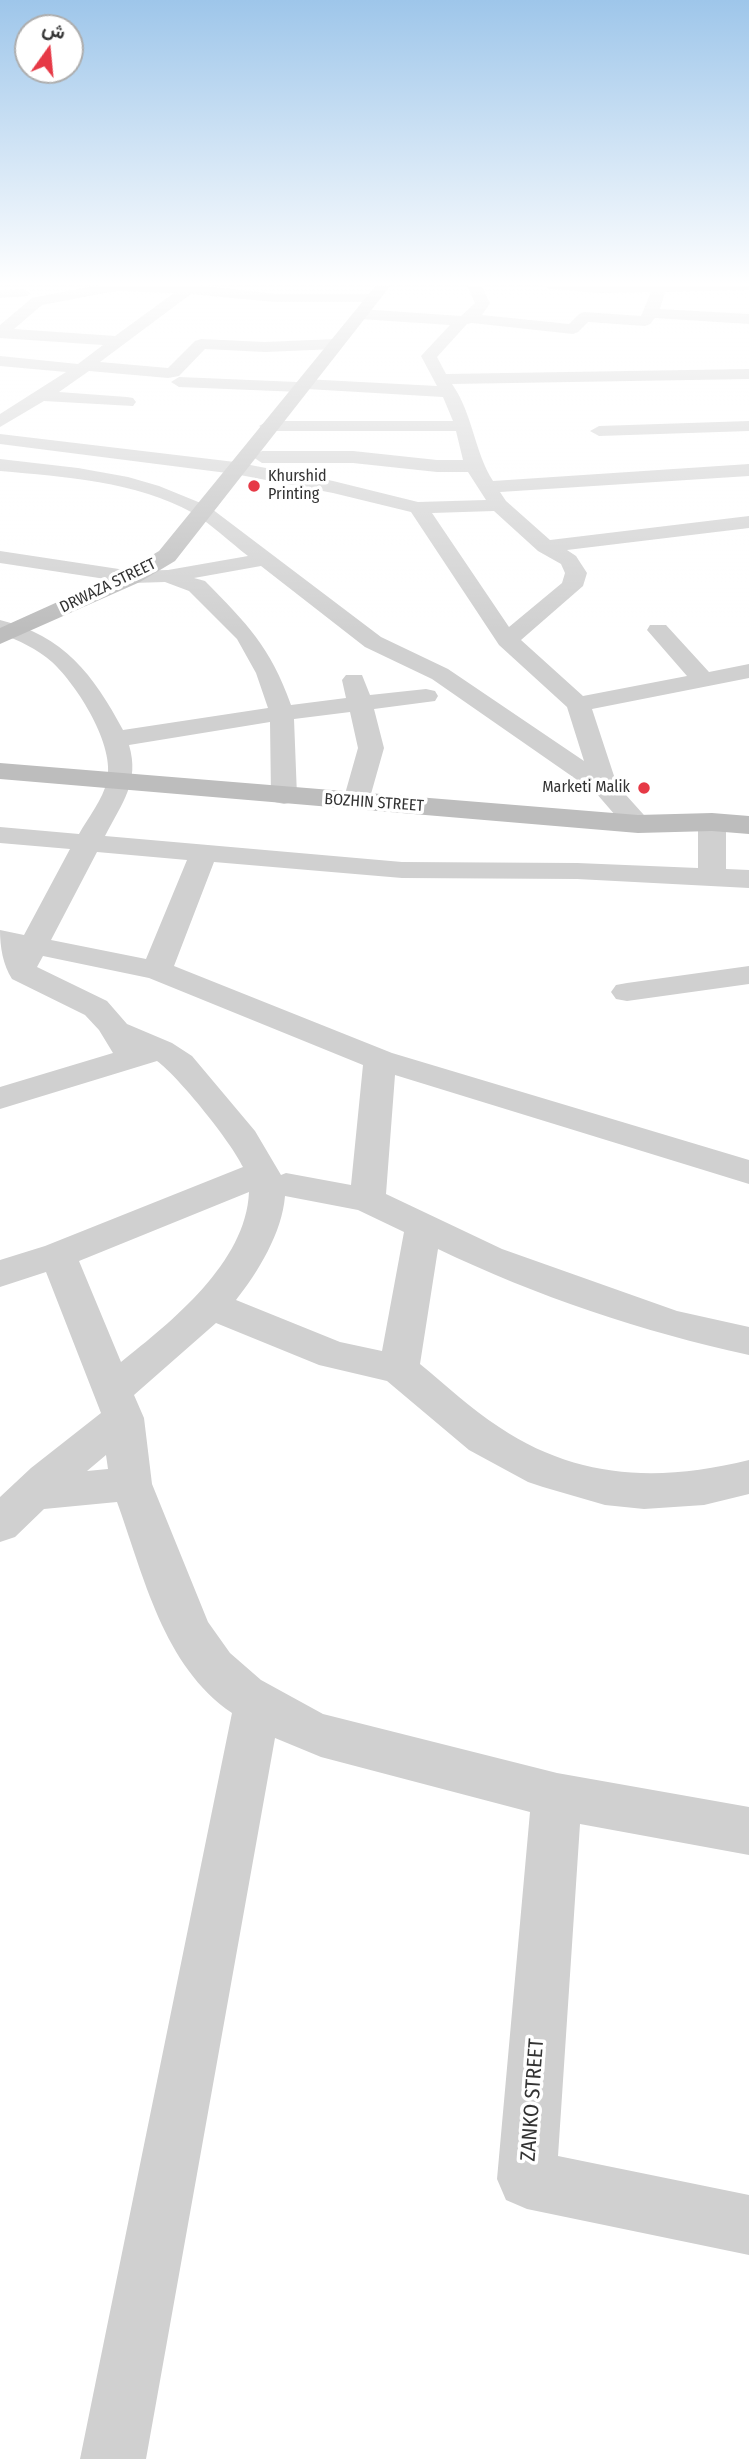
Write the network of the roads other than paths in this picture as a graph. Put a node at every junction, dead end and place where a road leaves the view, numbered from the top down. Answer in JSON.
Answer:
{"nodes":[{"id":1,"x":36,"y":400,"type":"edge"},
{"id":2,"x":95,"y":400,"type":"edge"},
{"id":3,"x":290,"y":400,"type":"edge"},
{"id":4,"x":451,"y":400,"type":"edge"},
{"id":5,"x":127,"y":402,"type":"dead end"},
{"id":6,"x":0,"y":409,"type":"edge"},
{"id":7,"x":20,"y":411,"type":"junction"},
{"id":8,"x":0,"y":422,"type":"edge"},
{"id":9,"x":268,"y":426,"type":"junction"},
{"id":10,"x":464,"y":426,"type":"junction"},
{"id":11,"x":749,"y":426,"type":"edge"},
{"id":12,"x":634,"y":430,"type":"junction"},
{"id":13,"x":599,"y":431,"type":"dead end"},
{"id":14,"x":0,"y":439,"type":"edge"},
{"id":15,"x":240,"y":462,"type":"junction"},
{"id":16,"x":0,"y":464,"type":"edge"},
{"id":17,"x":474,"y":466,"type":"junction"},
{"id":18,"x":749,"y":470,"type":"edge"},
{"id":19,"x":687,"y":473,"type":"junction"},
{"id":20,"x":489,"y":487,"type":"junction"},
{"id":21,"x":499,"y":505,"type":"junction"},
{"id":22,"x":418,"y":508,"type":"junction"},
{"id":23,"x":201,"y":510,"type":"junction"},
{"id":24,"x":749,"y":522,"type":"edge"},
{"id":25,"x":545,"y":547,"type":"junction"},
{"id":26,"x":0,"y":557,"type":"edge"},
{"id":27,"x":267,"y":559,"type":"junction"},
{"id":28,"x":167,"y":576,"type":"junction"},
{"id":29,"x":132,"y":577,"type":"junction"},
{"id":30,"x":658,"y":630,"type":"dead end"},
{"id":31,"x":5,"y":632,"type":"edge"},
{"id":32,"x":507,"y":640,"type":"junction"},
{"id":33,"x":749,"y":671,"type":"edge"},
{"id":34,"x":353,"y":679,"type":"dead end"},
{"id":35,"x":703,"y":679,"type":"junction"},
{"id":36,"x":426,"y":696,"type":"dead end"},
{"id":37,"x":361,"y":703,"type":"junction"},
{"id":38,"x":578,"y":704,"type":"junction"},
{"id":39,"x":282,"y":713,"type":"junction"},
{"id":40,"x":116,"y":739,"type":"junction"},
{"id":41,"x":0,"y":771,"type":"edge"},
{"id":42,"x":120,"y":782,"type":"junction"},
{"id":43,"x":605,"y":787,"type":"junction"},
{"id":44,"x":284,"y":796,"type":"junction"},
{"id":45,"x":356,"y":801,"type":"junction"},
{"id":46,"x":712,"y":822,"type":"junction"},
{"id":47,"x":638,"y":824,"type":"junction"},
{"id":48,"x":749,"y":825,"type":"edge"},
{"id":49,"x":0,"y":835,"type":"edge"},
{"id":50,"x":87,"y":843,"type":"junction"},
{"id":51,"x":203,"y":854,"type":"junction"},
{"id":52,"x":712,"y":877,"type":"junction"},
{"id":53,"x":749,"y":879,"type":"edge"},
{"id":54,"x":18,"y":946,"type":"edge"},
{"id":55,"x":157,"y":970,"type":"junction"},
{"id":56,"x":749,"y":975,"type":"edge"},
{"id":57,"x":627,"y":992,"type":"dead end"},
{"id":58,"x":135,"y":1046,"type":"junction"},
{"id":59,"x":380,"y":1060,"type":"junction"},
{"id":60,"x":0,"y":1098,"type":"edge"},
{"id":61,"x":749,"y":1172,"type":"edge"},
{"id":62,"x":272,"y":1181,"type":"junction"},
{"id":63,"x":368,"y":1191,"type":"junction"},
{"id":64,"x":423,"y":1226,"type":"junction"},
{"id":65,"x":58,"y":1255,"type":"junction"},
{"id":66,"x":0,"y":1274,"type":"edge"},
{"id":67,"x":212,"y":1306,"type":"junction"},
{"id":68,"x":749,"y":1341,"type":"edge"},
{"id":69,"x":399,"y":1368,"type":"junction"},
{"id":70,"x":118,"y":1404,"type":"junction"},
{"id":71,"x":749,"y":1477,"type":"edge"},
{"id":72,"x":131,"y":1485,"type":"junction"},
{"id":73,"x":31,"y":1493,"type":"junction"},
{"id":74,"x":0,"y":1524,"type":"edge"},
{"id":75,"x":257,"y":1706,"type":"junction"},
{"id":76,"x":557,"y":1796,"type":"junction"},
{"id":77,"x":749,"y":1831,"type":"edge"},
{"id":78,"x":749,"y":2225,"type":"edge"},
{"id":79,"x":113,"y":2459,"type":"edge"}],
"edges":[{"from":1,"to":7,"type":"street"},
{"from":2,"to":5,"type":"street"},
{"from":3,"to":9,"type":"street","name":"DRWAZA STREET"},
{"from":4,"to":10,"type":"street"},
{"from":6,"to":7,"type":"street"},
{"from":7,"to":8,"type":"street"},
{"from":9,"to":10,"type":"street"},
{"from":9,"to":15,"type":"street","name":"DRWAZA STREET"},
{"from":10,"to":17,"type":"street"},
{"from":11,"to":12,"type":"street"},
{"from":12,"to":13,"type":"street"},
{"from":12,"to":19,"type":"street"},
{"from":14,"to":15,"type":"street"},
{"from":15,"to":17,"type":"street"},
{"from":15,"to":22,"type":"street"},
{"from":15,"to":23,"type":"street","name":"DRWAZA STREET"},
{"from":16,"to":23,"type":"street"},
{"from":17,"to":20,"type":"street"},
{"from":18,"to":19,"type":"street"},
{"from":19,"to":20,"type":"street"},
{"from":20,"to":21,"type":"street"},
{"from":21,"to":22,"type":"street"},
{"from":21,"to":25,"type":"street"},
{"from":22,"to":32,"type":"street"},
{"from":23,"to":27,"type":"street"},
{"from":23,"to":29,"type":"street","name":"DRWAZA STREET"},
{"from":24,"to":25,"type":"street"},
{"from":25,"to":32,"type":"street"},
{"from":26,"to":29,"type":"street"},
{"from":27,"to":28,"type":"street"},
{"from":27,"to":43,"type":"street"},
{"from":28,"to":29,"type":"street"},
{"from":28,"to":39,"type":"street"},
{"from":29,"to":31,"type":"street","name":"DRWAZA STREET"},
{"from":30,"to":35,"type":"street"},
{"from":31,"to":40,"type":"street"},
{"from":32,"to":38,"type":"street"},
{"from":33,"to":35,"type":"street"},
{"from":34,"to":37,"type":"street"},
{"from":35,"to":38,"type":"street"},
{"from":36,"to":37,"type":"street"},
{"from":37,"to":39,"type":"street"},
{"from":37,"to":45,"type":"street"},
{"from":38,"to":43,"type":"street"},
{"from":39,"to":40,"type":"street"},
{"from":39,"to":44,"type":"street"},
{"from":40,"to":42,"type":"street"},
{"from":41,"to":42,"type":"street","name":"BOZHIN STREET"},
{"from":42,"to":44,"type":"street","name":"BOZHIN STREET"},
{"from":42,"to":50,"type":"street"},
{"from":43,"to":47,"type":"street"},
{"from":44,"to":45,"type":"street","name":"BOZHIN STREET"},
{"from":45,"to":47,"type":"street","name":"BOZHIN STREET"},
{"from":46,"to":47,"type":"street","name":"BOZHIN STREET"},
{"from":46,"to":48,"type":"street","name":"BOZHIN STREET"},
{"from":46,"to":52,"type":"street"},
{"from":49,"to":50,"type":"street"},
{"from":50,"to":51,"type":"street"},
{"from":50,"to":54,"type":"street"},
{"from":51,"to":52,"type":"street"},
{"from":51,"to":55,"type":"street"},
{"from":52,"to":53,"type":"street"},
{"from":54,"to":55,"type":"street"},
{"from":54,"to":58,"type":"street"},
{"from":55,"to":59,"type":"street"},
{"from":56,"to":57,"type":"street"},
{"from":58,"to":60,"type":"street"},
{"from":58,"to":62,"type":"street"},
{"from":59,"to":61,"type":"street"},
{"from":59,"to":63,"type":"street"},
{"from":62,"to":63,"type":"street"},
{"from":62,"to":65,"type":"street"},
{"from":62,"to":67,"type":"street"},
{"from":63,"to":64,"type":"street"},
{"from":64,"to":68,"type":"street"},
{"from":64,"to":69,"type":"street"},
{"from":65,"to":66,"type":"street"},
{"from":65,"to":70,"type":"street"},
{"from":67,"to":69,"type":"street"},
{"from":67,"to":70,"type":"street"},
{"from":69,"to":71,"type":"street"},
{"from":70,"to":72,"type":"street"},
{"from":70,"to":73,"type":"street"},
{"from":72,"to":73,"type":"street"},
{"from":72,"to":75,"type":"street"},
{"from":73,"to":74,"type":"street"},
{"from":75,"to":76,"type":"street"},
{"from":75,"to":79,"type":"street"},
{"from":76,"to":77,"type":"street"},
{"from":76,"to":78,"type":"street","name":"ZANKO STREET"}]}
